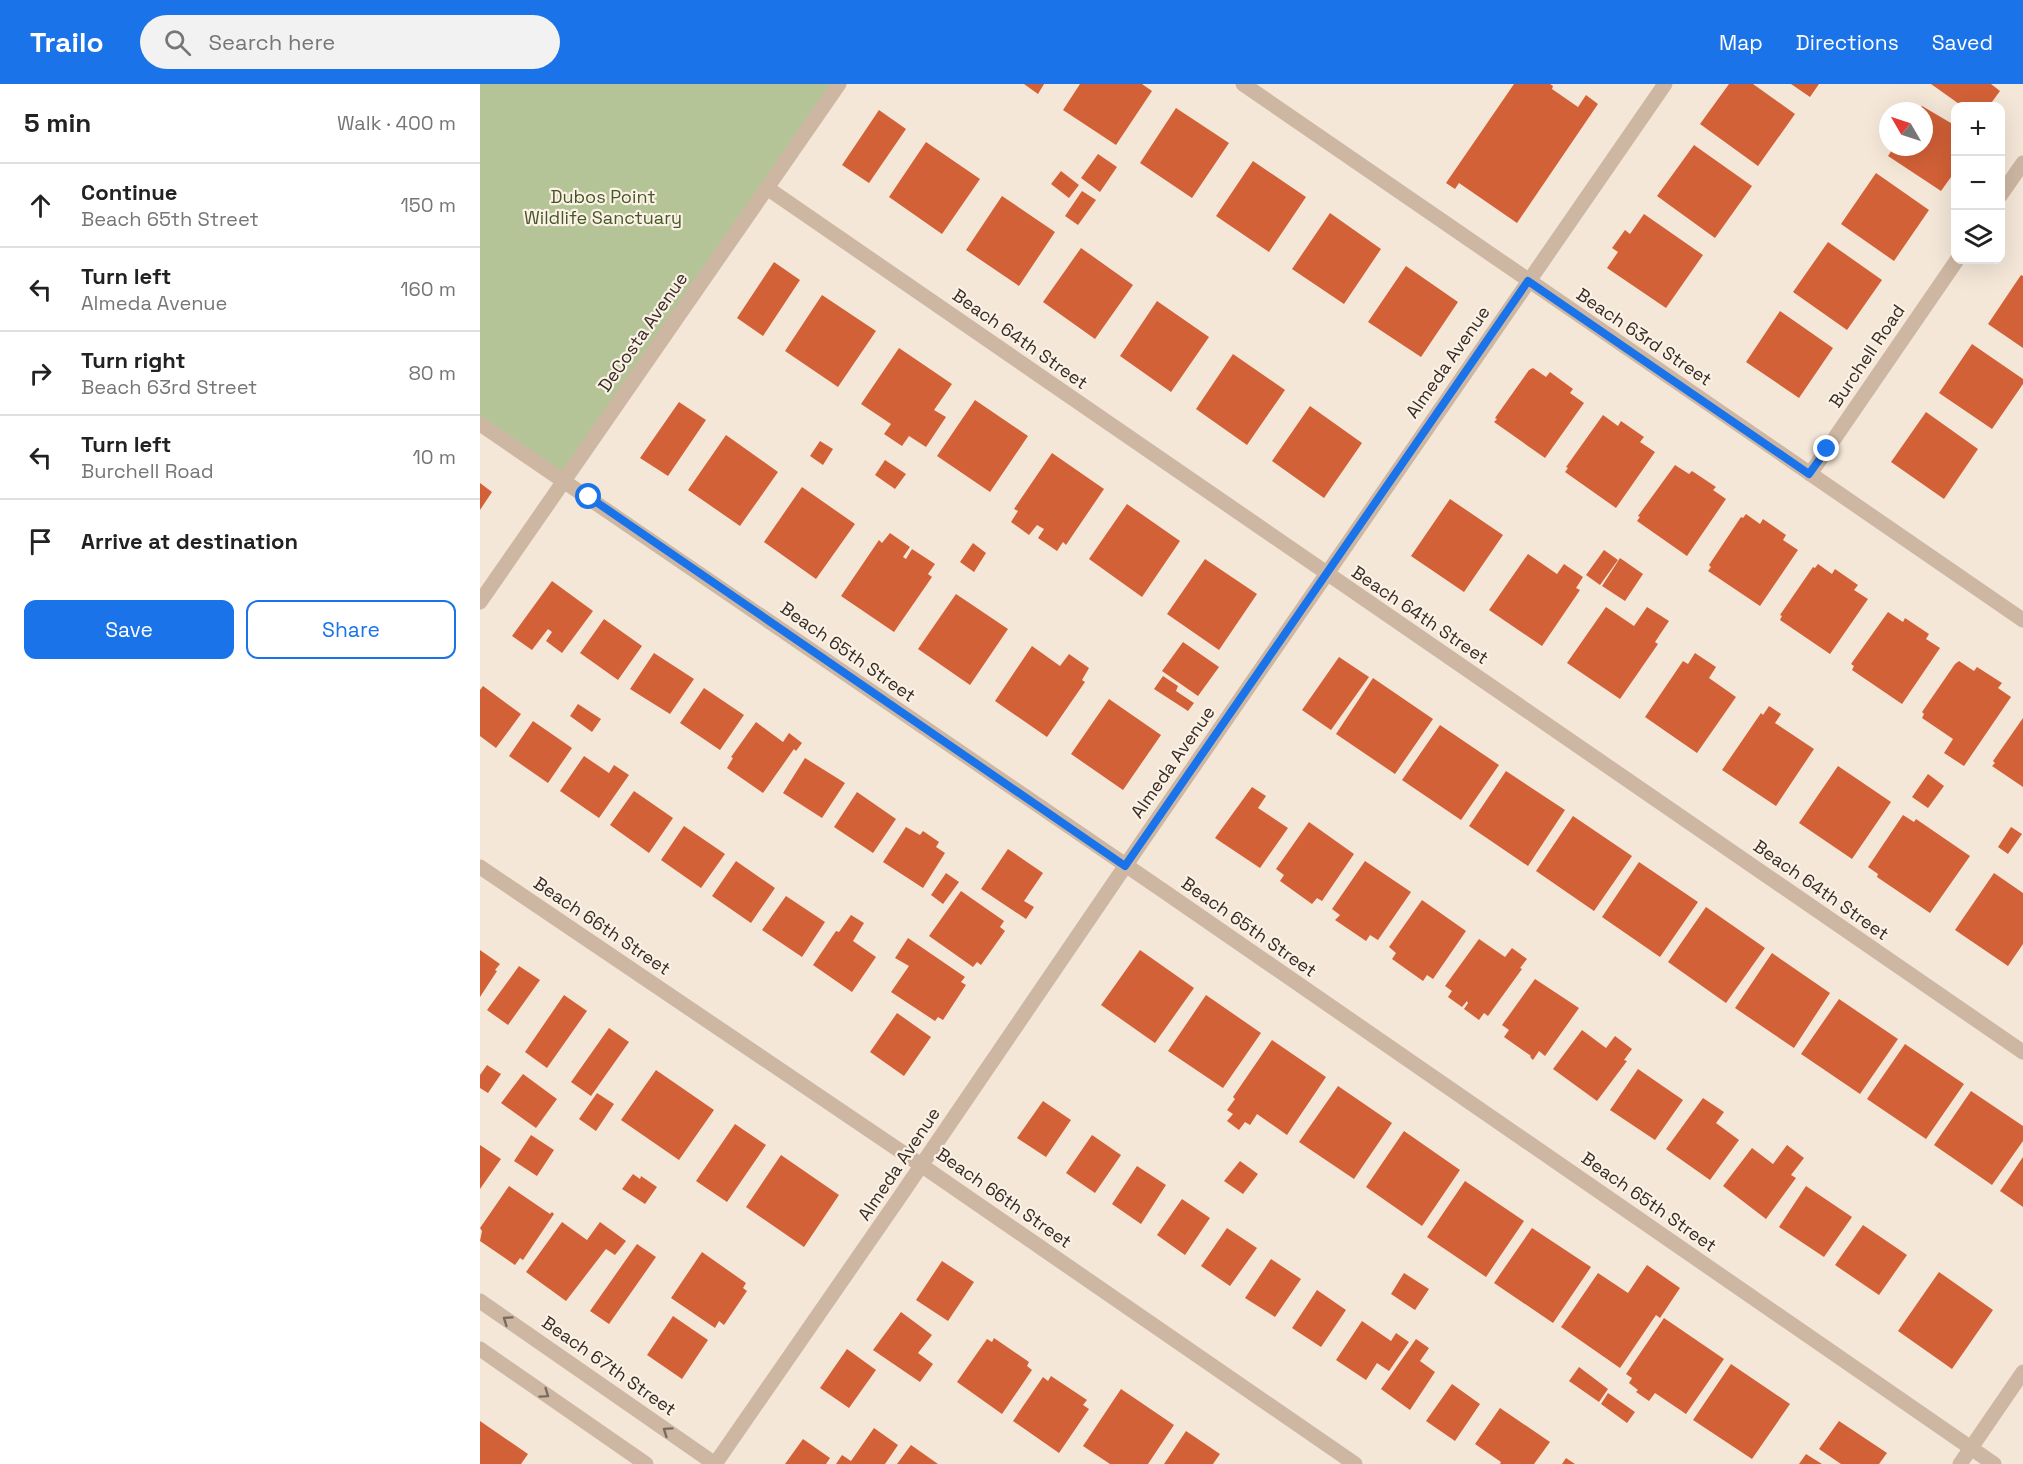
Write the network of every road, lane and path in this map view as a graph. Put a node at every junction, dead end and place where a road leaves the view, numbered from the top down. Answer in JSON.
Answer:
{"nodes":[{"id":1,"x":839,"y":84,"type":"edge"},
{"id":2,"x":1665,"y":84,"type":"edge"},
{"id":3,"x":1248,"y":86,"type":"edge"},
{"id":4,"x":2023,"y":163,"type":"edge"},
{"id":5,"x":767,"y":188,"type":"junction"},
{"id":6,"x":2005,"y":190,"type":"edge"},
{"id":7,"x":1954,"y":264,"type":"edge"},
{"id":8,"x":1528,"y":281,"type":"junction"},
{"id":9,"x":480,"y":424,"type":"edge"},
{"id":10,"x":1809,"y":474,"type":"junction"},
{"id":11,"x":564,"y":481,"type":"junction"},
{"id":12,"x":1327,"y":574,"type":"junction"},
{"id":13,"x":480,"y":602,"type":"edge"},
{"id":14,"x":2023,"y":621,"type":"edge"},
{"id":15,"x":1125,"y":866,"type":"junction"},
{"id":16,"x":480,"y":867,"type":"edge"},
{"id":17,"x":2023,"y":1052,"type":"edge"},
{"id":18,"x":921,"y":1165,"type":"junction"},
{"id":19,"x":480,"y":1301,"type":"edge"},
{"id":20,"x":480,"y":1349,"type":"edge"},
{"id":21,"x":2023,"y":1372,"type":"edge"},
{"id":22,"x":1971,"y":1448,"type":"junction"},
{"id":23,"x":646,"y":1464,"type":"edge"},
{"id":24,"x":715,"y":1464,"type":"edge"},
{"id":25,"x":1355,"y":1464,"type":"edge"},
{"id":26,"x":1960,"y":1464,"type":"edge"},
{"id":27,"x":1994,"y":1464,"type":"edge"}],
"edges":[{"from":1,"to":5,"type":"street","name":"DeCosta Avenue"},
{"from":2,"to":8,"type":"street","name":"Almeda Avenue"},
{"from":3,"to":8,"type":"street","name":"Beach 63rd Street"},
{"from":4,"to":6,"type":"street"},
{"from":5,"to":11,"type":"street","name":"DeCosta Avenue"},
{"from":5,"to":12,"type":"street","name":"Beach 64th Street"},
{"from":7,"to":10,"type":"street","name":"Burchell Road"},
{"from":8,"to":10,"type":"street","name":"Beach 63rd Street"},
{"from":8,"to":12,"type":"street","name":"Almeda Avenue"},
{"from":9,"to":11,"type":"street","name":"Beach 65th Street"},
{"from":10,"to":14,"type":"street","name":"Beach 63rd Street"},
{"from":11,"to":13,"type":"street","name":"DeCosta Avenue"},
{"from":11,"to":15,"type":"street","name":"Beach 65th Street"},
{"from":12,"to":15,"type":"street","name":"Almeda Avenue"},
{"from":12,"to":17,"type":"street","name":"Beach 64th Street"},
{"from":15,"to":18,"type":"street","name":"Almeda Avenue"},
{"from":15,"to":22,"type":"street","name":"Beach 65th Street"},
{"from":16,"to":18,"type":"street","name":"Beach 66th Street"},
{"from":18,"to":24,"type":"street","name":"Almeda Avenue"},
{"from":18,"to":25,"type":"street","name":"Beach 66th Street"},
{"from":24,"to":19,"type":"street","name":"Beach 67th Street","one_way":true},
{"from":20,"to":23,"type":"street","one_way":true},
{"from":21,"to":22,"type":"street"},
{"from":22,"to":26,"type":"street"},
{"from":22,"to":27,"type":"street","name":"Beach 65th Street"}]}
